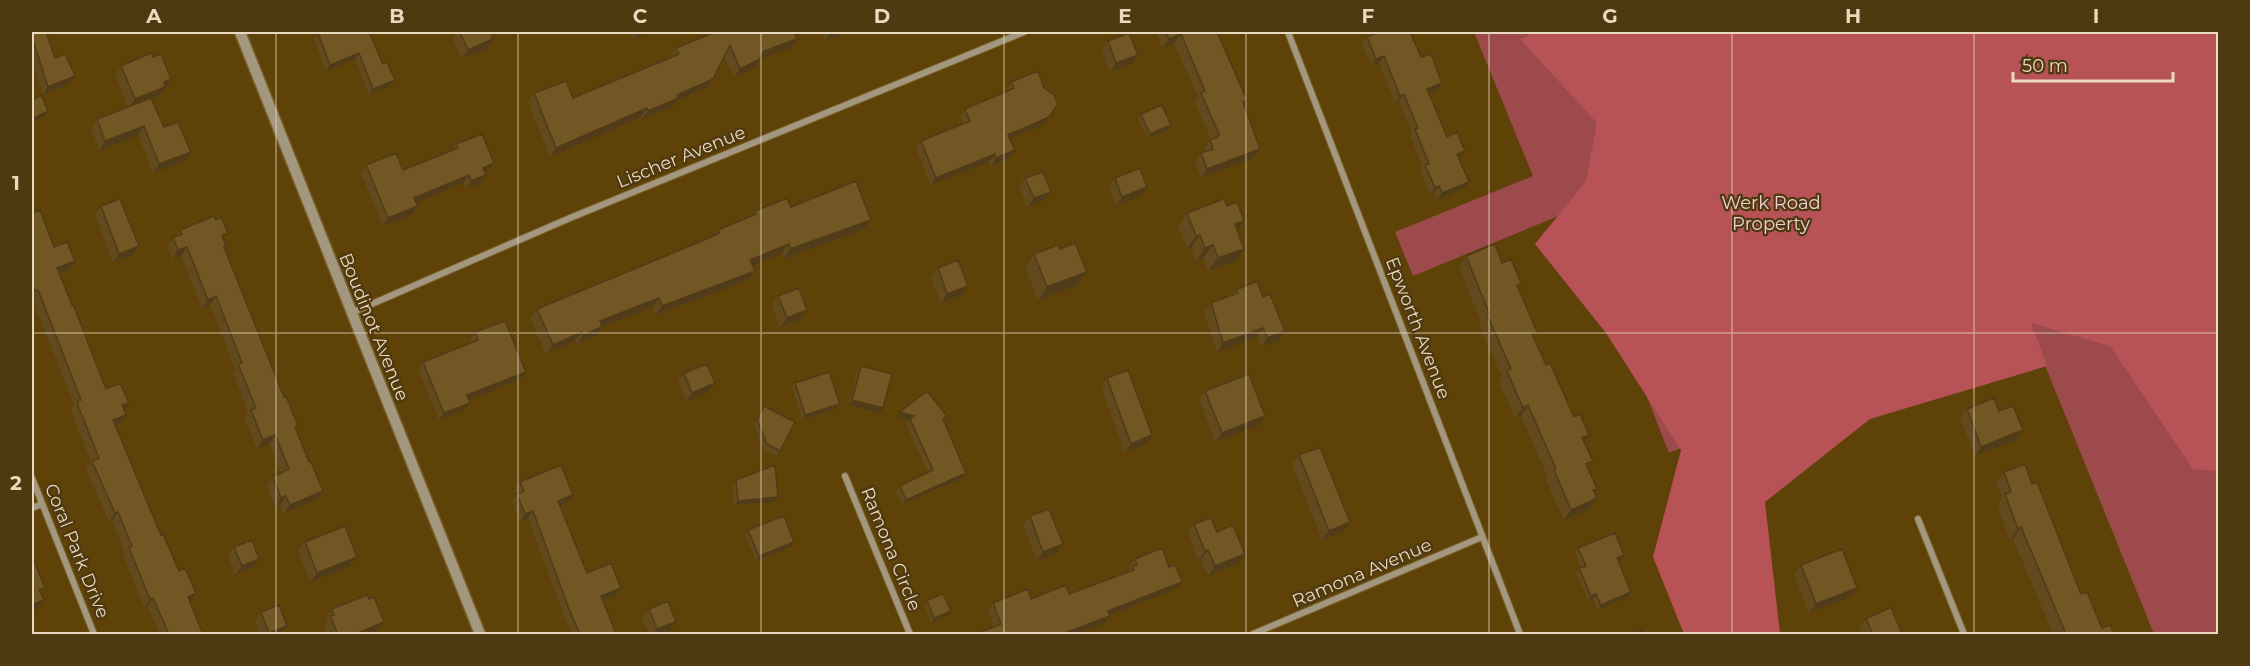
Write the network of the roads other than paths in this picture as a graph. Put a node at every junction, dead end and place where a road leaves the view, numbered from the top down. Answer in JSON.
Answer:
{"nodes":[{"id":1,"x":240,"y":32,"type":"edge"},
{"id":2,"x":1024,"y":32,"type":"edge"},
{"id":3,"x":1288,"y":32,"type":"edge"},
{"id":4,"x":351,"y":313,"type":"junction"},
{"id":5,"x":845,"y":476,"type":"dead end"},
{"id":6,"x":32,"y":478,"type":"edge"},
{"id":7,"x":42,"y":504,"type":"junction"},
{"id":8,"x":32,"y":508,"type":"edge"},
{"id":9,"x":1918,"y":519,"type":"dead end"},
{"id":10,"x":1482,"y":537,"type":"junction"},
{"id":11,"x":94,"y":634,"type":"edge"},
{"id":12,"x":480,"y":634,"type":"edge"},
{"id":13,"x":910,"y":634,"type":"edge"},
{"id":14,"x":1253,"y":634,"type":"edge"},
{"id":15,"x":1520,"y":634,"type":"edge"},
{"id":16,"x":1964,"y":634,"type":"edge"}],
"edges":[{"from":1,"to":4,"type":"street","name":"Boudinot Avenue"},
{"from":2,"to":4,"type":"street","name":"Lischer Avenue"},
{"from":3,"to":10,"type":"street","name":"Epworth Avenue"},
{"from":4,"to":12,"type":"street","name":"Boudinot Avenue"},
{"from":5,"to":13,"type":"street","name":"Ramona Circle"},
{"from":6,"to":7,"type":"street","name":"Coral Park Drive"},
{"from":7,"to":8,"type":"street"},
{"from":7,"to":11,"type":"street","name":"Coral Park Drive"},
{"from":9,"to":16,"type":"street"},
{"from":10,"to":14,"type":"street","name":"Ramona Avenue"},
{"from":10,"to":15,"type":"street","name":"Epworth Avenue"}]}
